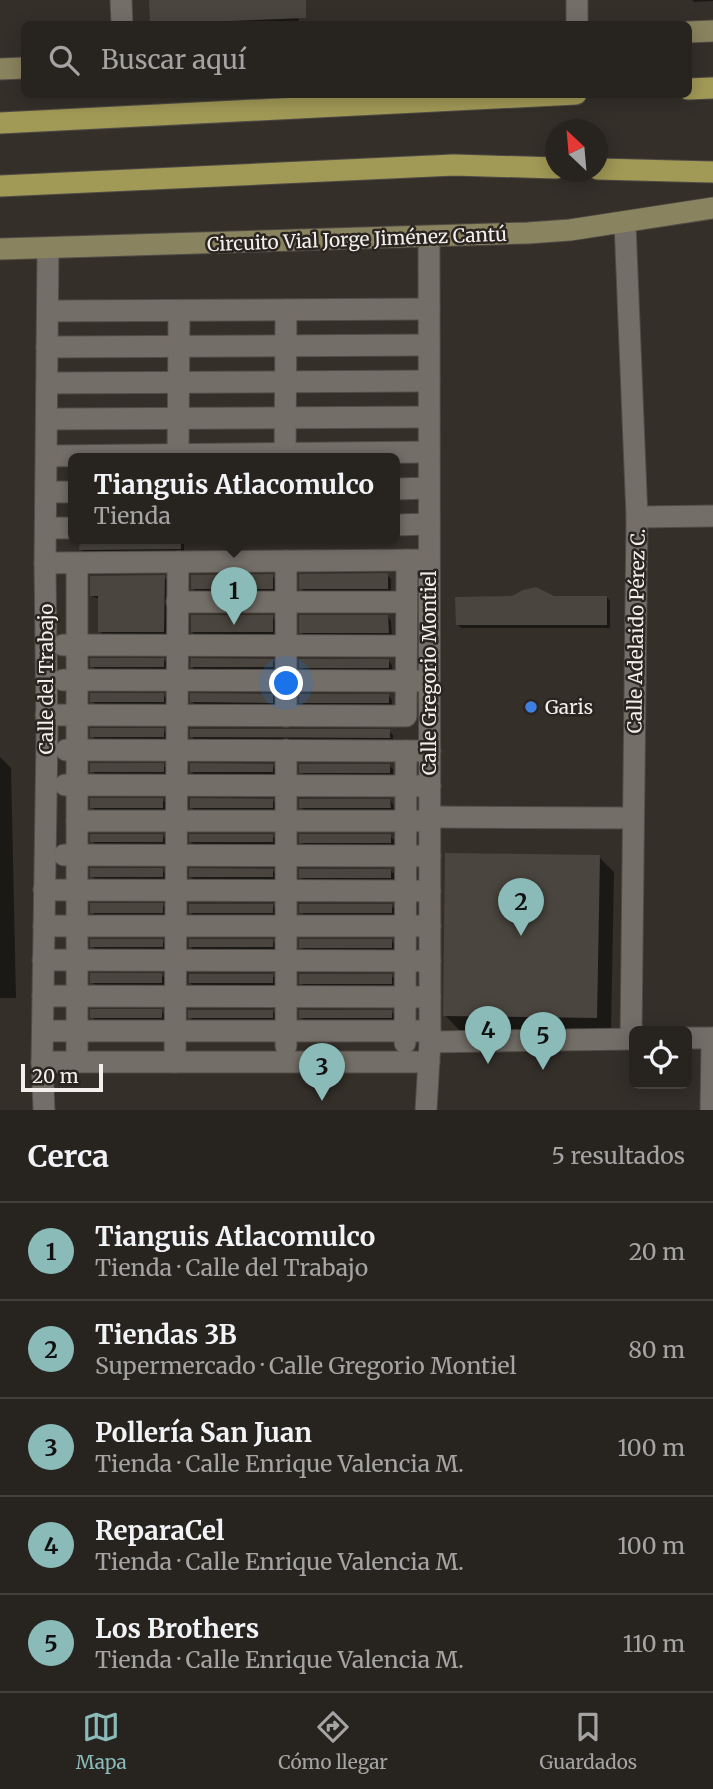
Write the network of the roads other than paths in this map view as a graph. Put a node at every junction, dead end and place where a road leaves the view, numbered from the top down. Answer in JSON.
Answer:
{"nodes":[{"id":1,"x":121,"y":0,"type":"edge"},
{"id":2,"x":577,"y":0,"type":"edge"},
{"id":3,"x":122,"y":21,"type":"edge"},
{"id":4,"x":577,"y":21,"type":"edge"},
{"id":5,"x":713,"y":31,"type":"edge"},
{"id":6,"x":692,"y":32,"type":"edge"},
{"id":7,"x":21,"y":68,"type":"edge"},
{"id":8,"x":0,"y":69,"type":"edge"},
{"id":9,"x":713,"y":88,"type":"edge"},
{"id":10,"x":692,"y":89,"type":"edge"},
{"id":11,"x":497,"y":98,"type":"edge"},
{"id":12,"x":0,"y":123,"type":"edge"},
{"id":13,"x":545,"y":168,"type":"edge"},
{"id":14,"x":608,"y":169,"type":"edge"},
{"id":15,"x":713,"y":172,"type":"edge"},
{"id":16,"x":0,"y":186,"type":"edge"},
{"id":17,"x":713,"y":208,"type":"edge"},
{"id":18,"x":625,"y":223,"type":"junction"},
{"id":19,"x":429,"y":237,"type":"junction"},
{"id":20,"x":0,"y":248,"type":"edge"},
{"id":21,"x":48,"y":249,"type":"junction"},
{"id":22,"x":429,"y":309,"type":"junction"},
{"id":23,"x":285,"y":310,"type":"junction"},
{"id":24,"x":48,"y":311,"type":"junction"},
{"id":25,"x":179,"y":311,"type":"junction"},
{"id":26,"x":429,"y":345,"type":"junction"},
{"id":27,"x":179,"y":346,"type":"junction"},
{"id":28,"x":285,"y":346,"type":"junction"},
{"id":29,"x":47,"y":348,"type":"junction"},
{"id":30,"x":429,"y":381,"type":"junction"},
{"id":31,"x":178,"y":382,"type":"junction"},
{"id":32,"x":285,"y":382,"type":"junction"},
{"id":33,"x":47,"y":383,"type":"junction"},
{"id":34,"x":429,"y":416,"type":"junction"},
{"id":35,"x":178,"y":418,"type":"junction"},
{"id":36,"x":285,"y":418,"type":"junction"},
{"id":37,"x":47,"y":419,"type":"junction"},
{"id":38,"x":178,"y":453,"type":"edge"},
{"id":39,"x":285,"y":453,"type":"edge"},
{"id":40,"x":429,"y":453,"type":"junction"},
{"id":41,"x":400,"y":454,"type":"edge"},
{"id":42,"x":47,"y":456,"type":"junction"},
{"id":43,"x":68,"y":456,"type":"edge"},
{"id":44,"x":429,"y":488,"type":"junction"},
{"id":45,"x":400,"y":489,"type":"edge"},
{"id":46,"x":46,"y":492,"type":"junction"},
{"id":47,"x":68,"y":492,"type":"edge"},
{"id":48,"x":713,"y":516,"type":"edge"},
{"id":49,"x":637,"y":517,"type":"junction"},
{"id":50,"x":400,"y":524,"type":"edge"},
{"id":51,"x":429,"y":524,"type":"junction"},
{"id":52,"x":46,"y":528,"type":"junction"},
{"id":53,"x":68,"y":528,"type":"edge"},
{"id":54,"x":407,"y":560,"type":"junction"},
{"id":55,"x":429,"y":560,"type":"junction"},
{"id":56,"x":286,"y":561,"type":"junction"},
{"id":57,"x":178,"y":562,"type":"junction"},
{"id":58,"x":45,"y":563,"type":"junction"},
{"id":59,"x":77,"y":563,"type":"junction"},
{"id":60,"x":286,"y":602,"type":"junction"},
{"id":61,"x":406,"y":602,"type":"junction"},
{"id":62,"x":177,"y":603,"type":"junction"},
{"id":63,"x":47,"y":645,"type":"junction"},
{"id":64,"x":177,"y":645,"type":"junction"},
{"id":65,"x":286,"y":645,"type":"junction"},
{"id":66,"x":406,"y":646,"type":"junction"},
{"id":67,"x":47,"y":680,"type":"junction"},
{"id":68,"x":77,"y":680,"type":"junction"},
{"id":69,"x":177,"y":680,"type":"junction"},
{"id":70,"x":286,"y":681,"type":"junction"},
{"id":71,"x":406,"y":681,"type":"junction"},
{"id":72,"x":430,"y":681,"type":"junction"},
{"id":73,"x":46,"y":715,"type":"junction"},
{"id":74,"x":77,"y":715,"type":"junction"},
{"id":75,"x":177,"y":715,"type":"junction"},
{"id":76,"x":286,"y":716,"type":"junction"},
{"id":77,"x":46,"y":750,"type":"junction"},
{"id":78,"x":77,"y":750,"type":"junction"},
{"id":79,"x":176,"y":750,"type":"junction"},
{"id":80,"x":286,"y":750,"type":"junction"},
{"id":81,"x":406,"y":751,"type":"junction"},
{"id":82,"x":430,"y":751,"type":"junction"},
{"id":83,"x":46,"y":785,"type":"junction"},
{"id":84,"x":77,"y":785,"type":"junction"},
{"id":85,"x":176,"y":786,"type":"junction"},
{"id":86,"x":286,"y":786,"type":"junction"},
{"id":87,"x":406,"y":786,"type":"junction"},
{"id":88,"x":430,"y":786,"type":"junction"},
{"id":89,"x":633,"y":818,"type":"junction"},
{"id":90,"x":430,"y":819,"type":"junction"},
{"id":91,"x":77,"y":821,"type":"junction"},
{"id":92,"x":176,"y":821,"type":"junction"},
{"id":93,"x":286,"y":821,"type":"junction"},
{"id":94,"x":406,"y":821,"type":"junction"},
{"id":95,"x":45,"y":855,"type":"junction"},
{"id":96,"x":77,"y":855,"type":"junction"},
{"id":97,"x":176,"y":856,"type":"junction"},
{"id":98,"x":286,"y":856,"type":"junction"},
{"id":99,"x":406,"y":856,"type":"junction"},
{"id":100,"x":430,"y":856,"type":"junction"},
{"id":101,"x":44,"y":890,"type":"junction"},
{"id":102,"x":77,"y":891,"type":"junction"},
{"id":103,"x":176,"y":891,"type":"junction"},
{"id":104,"x":286,"y":891,"type":"junction"},
{"id":105,"x":406,"y":891,"type":"junction"},
{"id":106,"x":430,"y":891,"type":"junction"},
{"id":107,"x":77,"y":925,"type":"junction"},
{"id":108,"x":44,"y":926,"type":"junction"},
{"id":109,"x":176,"y":926,"type":"junction"},
{"id":110,"x":286,"y":926,"type":"junction"},
{"id":111,"x":405,"y":926,"type":"junction"},
{"id":112,"x":430,"y":926,"type":"junction"},
{"id":113,"x":43,"y":960,"type":"junction"},
{"id":114,"x":77,"y":961,"type":"junction"},
{"id":115,"x":176,"y":961,"type":"junction"},
{"id":116,"x":286,"y":961,"type":"junction"},
{"id":117,"x":405,"y":961,"type":"junction"},
{"id":118,"x":430,"y":961,"type":"junction"},
{"id":119,"x":43,"y":996,"type":"junction"},
{"id":120,"x":77,"y":996,"type":"junction"},
{"id":121,"x":175,"y":996,"type":"junction"},
{"id":122,"x":286,"y":996,"type":"junction"},
{"id":123,"x":405,"y":996,"type":"junction"},
{"id":124,"x":430,"y":997,"type":"junction"},
{"id":125,"x":633,"y":1026,"type":"edge"},
{"id":126,"x":43,"y":1031,"type":"junction"},
{"id":127,"x":77,"y":1031,"type":"junction"},
{"id":128,"x":175,"y":1031,"type":"junction"},
{"id":129,"x":286,"y":1031,"type":"junction"},
{"id":130,"x":405,"y":1031,"type":"junction"},
{"id":131,"x":692,"y":1038,"type":"edge"},
{"id":132,"x":712,"y":1038,"type":"edge"},
{"id":133,"x":629,"y":1039,"type":"edge"},
{"id":134,"x":429,"y":1045,"type":"junction"},
{"id":135,"x":42,"y":1062,"type":"junction"},
{"id":136,"x":77,"y":1062,"type":"junction"},
{"id":137,"x":175,"y":1062,"type":"junction"},
{"id":138,"x":286,"y":1062,"type":"junction"},
{"id":139,"x":404,"y":1062,"type":"junction"},
{"id":140,"x":44,"y":1110,"type":"edge"},
{"id":141,"x":426,"y":1110,"type":"edge"},
{"id":142,"x":711,"y":1110,"type":"edge"}],
"edges":[{"from":1,"to":3,"type":"street"},
{"from":2,"to":4,"type":"street"},
{"from":5,"to":6,"type":"street"},
{"from":7,"to":8,"type":"street"},
{"from":9,"to":10,"type":"main road"},
{"from":11,"to":12,"type":"main road"},
{"from":13,"to":16,"type":"main road"},
{"from":14,"to":15,"type":"main road"},
{"from":17,"to":18,"type":"street","name":"Circuito Vial Jorge Jiménez Cantú"},
{"from":18,"to":19,"type":"street","name":"Circuito Vial Jorge Jiménez Cantú"},
{"from":18,"to":49,"type":"street","name":"Calle Adelaido Pérez C."},
{"from":19,"to":21,"type":"street","name":"Circuito Vial Jorge Jiménez Cantú"},
{"from":19,"to":22,"type":"street","name":"Calle Gregorio Montiel"},
{"from":20,"to":21,"type":"street","name":"Circuito Vial Jorge Jiménez Cantú"},
{"from":21,"to":24,"type":"street","name":"Calle del Trabajo"},
{"from":22,"to":23,"type":"street"},
{"from":22,"to":26,"type":"street","name":"Calle Gregorio Montiel"},
{"from":23,"to":25,"type":"street"},
{"from":23,"to":28,"type":"street"},
{"from":24,"to":25,"type":"street"},
{"from":24,"to":29,"type":"street","name":"Calle del Trabajo"},
{"from":25,"to":27,"type":"street"},
{"from":26,"to":28,"type":"street"},
{"from":26,"to":30,"type":"street","name":"Calle Gregorio Montiel"},
{"from":27,"to":28,"type":"street"},
{"from":27,"to":29,"type":"street"},
{"from":27,"to":31,"type":"street"},
{"from":28,"to":32,"type":"street"},
{"from":29,"to":33,"type":"street","name":"Calle del Trabajo"},
{"from":30,"to":32,"type":"street"},
{"from":30,"to":34,"type":"street","name":"Calle Gregorio Montiel"},
{"from":31,"to":32,"type":"street"},
{"from":31,"to":33,"type":"street"},
{"from":31,"to":35,"type":"street"},
{"from":32,"to":36,"type":"street"},
{"from":33,"to":37,"type":"street","name":"Calle del Trabajo"},
{"from":34,"to":36,"type":"street"},
{"from":34,"to":40,"type":"street","name":"Calle Gregorio Montiel"},
{"from":35,"to":36,"type":"street"},
{"from":35,"to":37,"type":"street"},
{"from":35,"to":38,"type":"street"},
{"from":36,"to":39,"type":"street"},
{"from":37,"to":42,"type":"street","name":"Calle del Trabajo"},
{"from":40,"to":41,"type":"street"},
{"from":40,"to":44,"type":"street","name":"Calle Gregorio Montiel"},
{"from":42,"to":43,"type":"street"},
{"from":42,"to":46,"type":"street","name":"Calle del Trabajo"},
{"from":44,"to":45,"type":"street"},
{"from":44,"to":51,"type":"street","name":"Calle Gregorio Montiel"},
{"from":46,"to":47,"type":"street"},
{"from":46,"to":52,"type":"street","name":"Calle del Trabajo"},
{"from":48,"to":49,"type":"street"},
{"from":49,"to":89,"type":"street","name":"Calle Adelaido Pérez C."},
{"from":50,"to":51,"type":"street"},
{"from":51,"to":55,"type":"street","name":"Calle Gregorio Montiel"},
{"from":52,"to":53,"type":"street"},
{"from":52,"to":58,"type":"street","name":"Calle del Trabajo"},
{"from":54,"to":55,"type":"street"},
{"from":54,"to":56,"type":"street"},
{"from":54,"to":61,"type":"street"},
{"from":55,"to":72,"type":"street","name":"Calle Gregorio Montiel"},
{"from":56,"to":57,"type":"street"},
{"from":56,"to":60,"type":"street"},
{"from":57,"to":59,"type":"street"},
{"from":57,"to":62,"type":"street"},
{"from":58,"to":59,"type":"street"},
{"from":58,"to":63,"type":"street","name":"Calle del Trabajo"},
{"from":59,"to":68,"type":"street"},
{"from":60,"to":61,"type":"street"},
{"from":60,"to":62,"type":"street"},
{"from":60,"to":65,"type":"street"},
{"from":61,"to":66,"type":"street"},
{"from":62,"to":64,"type":"street"},
{"from":63,"to":64,"type":"street"},
{"from":63,"to":67,"type":"street","name":"Calle del Trabajo"},
{"from":64,"to":65,"type":"street"},
{"from":64,"to":69,"type":"street"},
{"from":65,"to":66,"type":"street"},
{"from":65,"to":70,"type":"street"},
{"from":66,"to":71,"type":"street"},
{"from":67,"to":68,"type":"street"},
{"from":67,"to":73,"type":"street","name":"Calle del Trabajo"},
{"from":68,"to":69,"type":"street"},
{"from":68,"to":74,"type":"street"},
{"from":69,"to":70,"type":"street"},
{"from":69,"to":75,"type":"street"},
{"from":70,"to":71,"type":"street"},
{"from":70,"to":76,"type":"street"},
{"from":71,"to":72,"type":"street"},
{"from":71,"to":76,"type":"street"},
{"from":72,"to":82,"type":"street","name":"Calle Gregorio Montiel"},
{"from":73,"to":74,"type":"street"},
{"from":73,"to":77,"type":"street","name":"Calle del Trabajo"},
{"from":74,"to":75,"type":"street"},
{"from":74,"to":78,"type":"street"},
{"from":75,"to":76,"type":"street"},
{"from":75,"to":79,"type":"street"},
{"from":77,"to":78,"type":"street"},
{"from":77,"to":83,"type":"street","name":"Calle del Trabajo"},
{"from":78,"to":79,"type":"street"},
{"from":78,"to":84,"type":"street"},
{"from":79,"to":80,"type":"street"},
{"from":79,"to":85,"type":"street"},
{"from":80,"to":81,"type":"street"},
{"from":80,"to":86,"type":"street"},
{"from":81,"to":82,"type":"street"},
{"from":81,"to":87,"type":"street"},
{"from":82,"to":88,"type":"street","name":"Calle Gregorio Montiel"},
{"from":83,"to":84,"type":"street"},
{"from":83,"to":95,"type":"street","name":"Calle del Trabajo"},
{"from":84,"to":85,"type":"street"},
{"from":84,"to":91,"type":"street"},
{"from":85,"to":86,"type":"street"},
{"from":85,"to":92,"type":"street"},
{"from":86,"to":87,"type":"street"},
{"from":86,"to":93,"type":"street"},
{"from":87,"to":88,"type":"street"},
{"from":87,"to":94,"type":"street"},
{"from":88,"to":90,"type":"street","name":"Calle Gregorio Montiel"},
{"from":89,"to":90,"type":"street"},
{"from":89,"to":125,"type":"street","name":"Calle Adelaido Pérez C."},
{"from":90,"to":94,"type":"street"},
{"from":90,"to":100,"type":"street","name":"Calle Gregorio Montiel"},
{"from":91,"to":92,"type":"street"},
{"from":91,"to":96,"type":"street"},
{"from":92,"to":93,"type":"street"},
{"from":92,"to":97,"type":"street"},
{"from":93,"to":94,"type":"street"},
{"from":93,"to":98,"type":"street"},
{"from":94,"to":99,"type":"street"},
{"from":95,"to":96,"type":"street"},
{"from":95,"to":101,"type":"street","name":"Calle del Trabajo"},
{"from":96,"to":97,"type":"street"},
{"from":96,"to":102,"type":"street"},
{"from":97,"to":98,"type":"street"},
{"from":97,"to":103,"type":"street"},
{"from":98,"to":99,"type":"street"},
{"from":98,"to":104,"type":"street"},
{"from":99,"to":100,"type":"street"},
{"from":99,"to":105,"type":"street"},
{"from":100,"to":106,"type":"street","name":"Calle Gregorio Montiel"},
{"from":101,"to":102,"type":"street"},
{"from":101,"to":108,"type":"street","name":"Calle del Trabajo"},
{"from":102,"to":103,"type":"street"},
{"from":102,"to":107,"type":"street"},
{"from":103,"to":104,"type":"street"},
{"from":103,"to":109,"type":"street"},
{"from":104,"to":105,"type":"street"},
{"from":104,"to":110,"type":"street"},
{"from":105,"to":106,"type":"street"},
{"from":105,"to":111,"type":"street"},
{"from":106,"to":112,"type":"street","name":"Calle Gregorio Montiel"},
{"from":107,"to":108,"type":"street"},
{"from":107,"to":109,"type":"street"},
{"from":107,"to":114,"type":"street"},
{"from":108,"to":113,"type":"street","name":"Calle del Trabajo"},
{"from":109,"to":110,"type":"street"},
{"from":109,"to":115,"type":"street"},
{"from":110,"to":111,"type":"street"},
{"from":110,"to":116,"type":"street"},
{"from":111,"to":112,"type":"street"},
{"from":111,"to":117,"type":"street"},
{"from":112,"to":118,"type":"street","name":"Calle Gregorio Montiel"},
{"from":113,"to":114,"type":"street"},
{"from":113,"to":119,"type":"street","name":"Calle del Trabajo"},
{"from":114,"to":115,"type":"street"},
{"from":114,"to":120,"type":"street"},
{"from":115,"to":116,"type":"street"},
{"from":115,"to":121,"type":"street"},
{"from":116,"to":117,"type":"street"},
{"from":116,"to":122,"type":"street"},
{"from":117,"to":118,"type":"street"},
{"from":117,"to":123,"type":"street"},
{"from":118,"to":124,"type":"street","name":"Calle Gregorio Montiel"},
{"from":119,"to":120,"type":"street"},
{"from":119,"to":126,"type":"street","name":"Calle del Trabajo"},
{"from":120,"to":121,"type":"street"},
{"from":120,"to":127,"type":"street"},
{"from":121,"to":122,"type":"street"},
{"from":121,"to":128,"type":"street"},
{"from":122,"to":123,"type":"street"},
{"from":122,"to":129,"type":"street"},
{"from":123,"to":124,"type":"street"},
{"from":123,"to":130,"type":"street"},
{"from":124,"to":134,"type":"street","name":"Calle Gregorio Montiel"},
{"from":126,"to":127,"type":"street"},
{"from":126,"to":135,"type":"street","name":"Calle del Trabajo"},
{"from":127,"to":128,"type":"street"},
{"from":127,"to":136,"type":"street"},
{"from":128,"to":129,"type":"street"},
{"from":128,"to":137,"type":"street"},
{"from":129,"to":130,"type":"street"},
{"from":129,"to":138,"type":"street"},
{"from":130,"to":134,"type":"street"},
{"from":130,"to":139,"type":"street"},
{"from":131,"to":132,"type":"street"},
{"from":132,"to":142,"type":"street"},
{"from":133,"to":134,"type":"street"},
{"from":134,"to":139,"type":"street"},
{"from":134,"to":141,"type":"street","name":"Calle Gregorio Montiel"},
{"from":135,"to":136,"type":"street"},
{"from":135,"to":140,"type":"street","name":"Calle del Trabajo"},
{"from":136,"to":137,"type":"street"},
{"from":137,"to":138,"type":"street"},
{"from":138,"to":139,"type":"street"}]}
